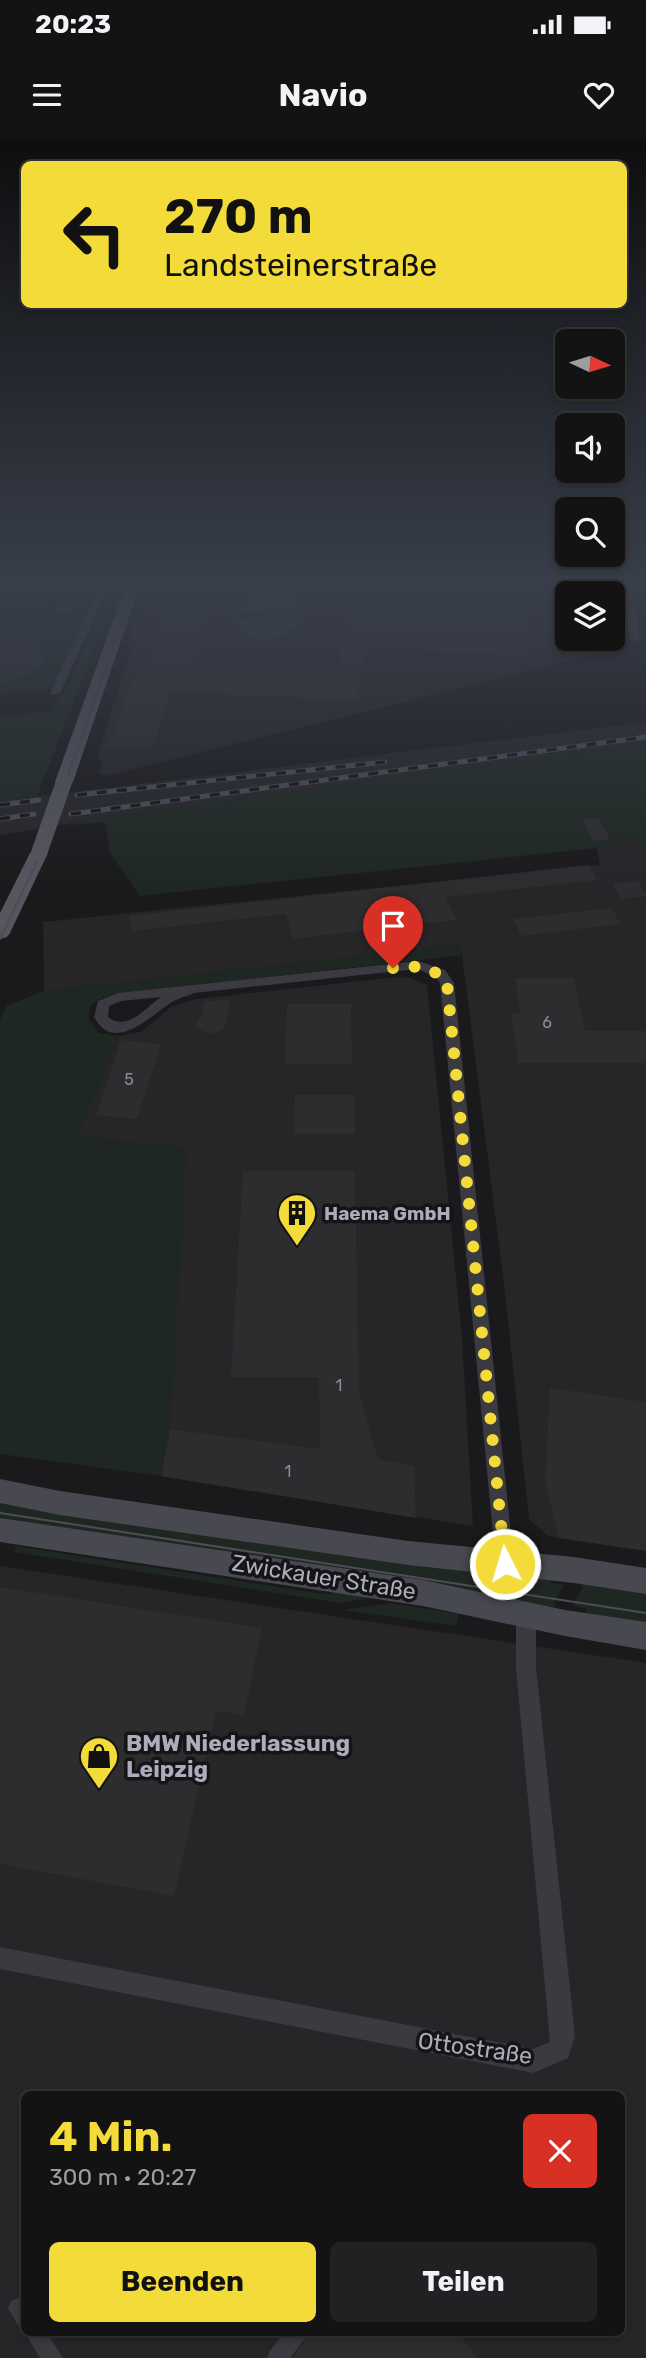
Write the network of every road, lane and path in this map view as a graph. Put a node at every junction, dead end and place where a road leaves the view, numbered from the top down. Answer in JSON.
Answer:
{"nodes":[{"id":1,"x":60,"y":683,"type":"edge"},
{"id":2,"x":99,"y":683,"type":"edge"},
{"id":3,"x":55,"y":693,"type":"dead end"},
{"id":4,"x":0,"y":933,"type":"edge"},
{"id":5,"x":189,"y":991,"type":"junction"},
{"id":6,"x":0,"y":1491,"type":"edge"},
{"id":7,"x":0,"y":1530,"type":"edge"},
{"id":8,"x":505,"y":1564,"type":"junction"},
{"id":9,"x":646,"y":1581,"type":"edge"},
{"id":10,"x":526,"y":1615,"type":"junction"},
{"id":11,"x":646,"y":1636,"type":"edge"},
{"id":12,"x":0,"y":1958,"type":"edge"},
{"id":13,"x":37,"y":2336,"type":"edge"},
{"id":14,"x":295,"y":2336,"type":"edge"},
{"id":15,"x":53,"y":2358,"type":"edge"},
{"id":16,"x":277,"y":2358,"type":"edge"}],
"edges":[{"from":1,"to":3,"type":"street"},
{"from":2,"to":4,"type":"main road","bridge":true},
{"from":5,"to":5,"type":"street"},
{"from":5,"to":8,"type":"street"},
{"from":6,"to":8,"type":"main road","name":"Zwickauer Straße"},
{"from":7,"to":10,"type":"main road","name":"Zwickauer Straße"},
{"from":8,"to":9,"type":"main road","name":"Zwickauer Straße"},
{"from":10,"to":11,"type":"main road","name":"Zwickauer Straße"},
{"from":10,"to":12,"type":"street","name":"Ottostraße"},
{"from":13,"to":15,"type":"street"},
{"from":14,"to":16,"type":"street"}]}
